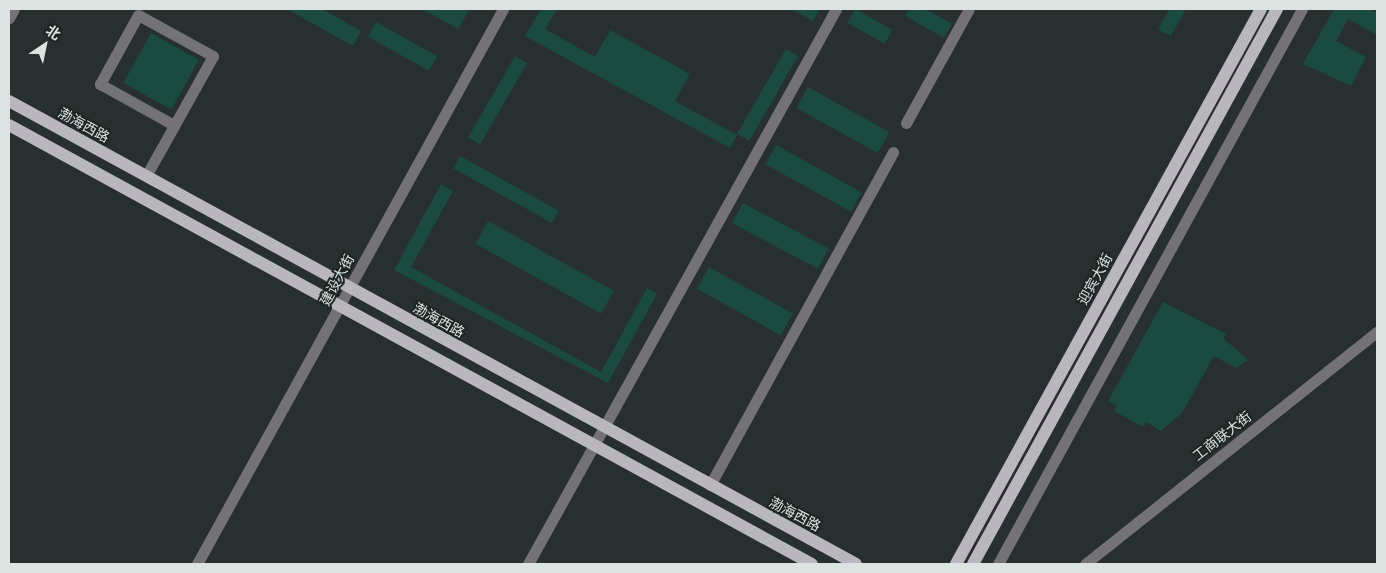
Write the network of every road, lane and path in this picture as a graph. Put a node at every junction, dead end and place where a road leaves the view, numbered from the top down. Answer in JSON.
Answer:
{"nodes":[{"id":1,"x":14,"y":9,"type":"edge"},
{"id":2,"x":502,"y":9,"type":"edge"},
{"id":3,"x":836,"y":9,"type":"edge"},
{"id":4,"x":969,"y":9,"type":"edge"},
{"id":5,"x":1261,"y":9,"type":"edge"},
{"id":6,"x":1277,"y":9,"type":"edge"},
{"id":7,"x":1302,"y":9,"type":"edge"},
{"id":8,"x":9,"y":18,"type":"edge"},
{"id":9,"x":9,"y":101,"type":"edge"},
{"id":10,"x":906,"y":123,"type":"dead end"},
{"id":11,"x":9,"y":126,"type":"edge"},
{"id":12,"x":174,"y":126,"type":"junction"},
{"id":13,"x":893,"y":152,"type":"dead end"},
{"id":14,"x":146,"y":176,"type":"junction"},
{"id":15,"x":349,"y":287,"type":"junction"},
{"id":16,"x":340,"y":305,"type":"junction"},
{"id":17,"x":1377,"y":332,"type":"edge"},
{"id":18,"x":603,"y":426,"type":"junction"},
{"id":19,"x":592,"y":444,"type":"junction"},
{"id":20,"x":710,"y":485,"type":"junction"},
{"id":21,"x":197,"y":564,"type":"edge"},
{"id":22,"x":528,"y":564,"type":"edge"},
{"id":23,"x":812,"y":564,"type":"edge"},
{"id":24,"x":856,"y":564,"type":"edge"},
{"id":25,"x":956,"y":564,"type":"edge"},
{"id":26,"x":972,"y":564,"type":"edge"},
{"id":27,"x":998,"y":564,"type":"edge"},
{"id":28,"x":1085,"y":564,"type":"edge"}],
"edges":[{"from":1,"to":8,"type":"street"},
{"from":2,"to":15,"type":"street","name":"建设大街"},
{"from":3,"to":18,"type":"street"},
{"from":4,"to":10,"type":"street"},
{"from":5,"to":25,"type":"main road","name":"迎宾大街"},
{"from":6,"to":26,"type":"main road"},
{"from":7,"to":27,"type":"street"},
{"from":9,"to":14,"type":"main road","name":"渤海西路"},
{"from":11,"to":16,"type":"main road"},
{"from":12,"to":12,"type":"street"},
{"from":12,"to":14,"type":"street"},
{"from":13,"to":20,"type":"street"},
{"from":14,"to":15,"type":"main road","name":"渤海西路"},
{"from":15,"to":16,"type":"street","name":"建设大街"},
{"from":15,"to":18,"type":"main road","name":"渤海西路"},
{"from":16,"to":19,"type":"main road"},
{"from":16,"to":21,"type":"street","name":"建设大街"},
{"from":17,"to":28,"type":"street","name":"工商联大街"},
{"from":18,"to":19,"type":"street"},
{"from":18,"to":20,"type":"main road","name":"渤海西路"},
{"from":19,"to":22,"type":"street"},
{"from":19,"to":23,"type":"main road"},
{"from":20,"to":24,"type":"main road","name":"渤海西路"}]}
